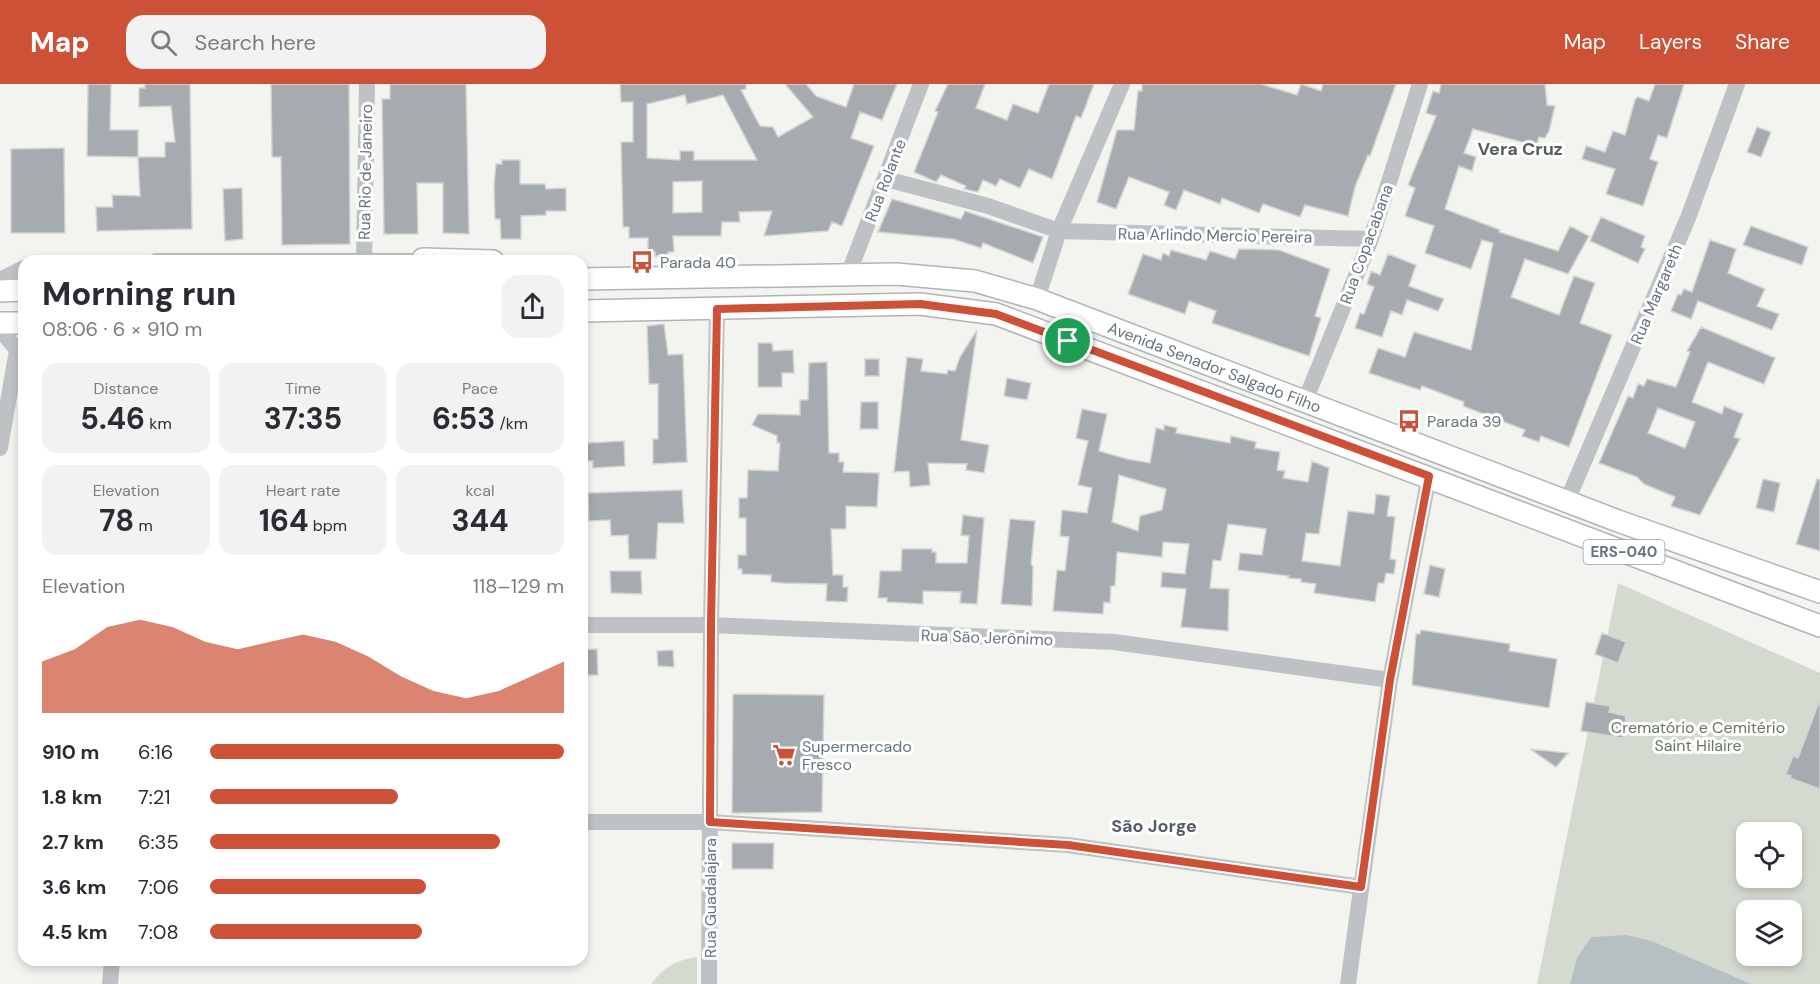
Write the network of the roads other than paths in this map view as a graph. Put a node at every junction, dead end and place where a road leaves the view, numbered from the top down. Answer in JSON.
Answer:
{"nodes":[{"id":1,"x":367,"y":84,"type":"edge"},
{"id":2,"x":921,"y":84,"type":"edge"},
{"id":3,"x":1122,"y":84,"type":"edge"},
{"id":4,"x":1420,"y":84,"type":"edge"},
{"id":5,"x":1737,"y":84,"type":"edge"},
{"id":6,"x":886,"y":179,"type":"junction"},
{"id":7,"x":1059,"y":231,"type":"junction"},
{"id":8,"x":1371,"y":239,"type":"junction"},
{"id":9,"x":364,"y":255,"type":"edge"},
{"id":10,"x":0,"y":266,"type":"edge"},
{"id":11,"x":18,"y":266,"type":"edge"},
{"id":12,"x":18,"y":270,"type":"edge"},
{"id":13,"x":848,"y":275,"type":"junction"},
{"id":14,"x":588,"y":279,"type":"edge"},
{"id":15,"x":0,"y":280,"type":"edge"},
{"id":16,"x":18,"y":290,"type":"edge"},
{"id":17,"x":0,"y":291,"type":"edge"},
{"id":18,"x":1036,"y":299,"type":"junction"},
{"id":19,"x":717,"y":309,"type":"junction"},
{"id":20,"x":588,"y":311,"type":"edge"},
{"id":21,"x":0,"y":323,"type":"edge"},
{"id":22,"x":18,"y":323,"type":"edge"},
{"id":23,"x":0,"y":329,"type":"edge"},
{"id":24,"x":18,"y":346,"type":"edge"},
{"id":25,"x":18,"y":349,"type":"edge"},
{"id":26,"x":0,"y":350,"type":"edge"},
{"id":27,"x":18,"y":363,"type":"edge"},
{"id":28,"x":1305,"y":401,"type":"junction"},
{"id":29,"x":0,"y":448,"type":"edge"},
{"id":30,"x":1429,"y":476,"type":"junction"},
{"id":31,"x":1567,"y":501,"type":"junction"},
{"id":32,"x":1820,"y":592,"type":"edge"},
{"id":33,"x":588,"y":625,"type":"edge"},
{"id":34,"x":711,"y":625,"type":"junction"},
{"id":35,"x":1820,"y":626,"type":"edge"},
{"id":36,"x":1390,"y":680,"type":"junction"},
{"id":37,"x":588,"y":822,"type":"edge"},
{"id":38,"x":710,"y":822,"type":"junction"},
{"id":39,"x":1361,"y":887,"type":"junction"},
{"id":40,"x":112,"y":966,"type":"edge"},
{"id":41,"x":110,"y":984,"type":"edge"},
{"id":42,"x":709,"y":984,"type":"edge"},
{"id":43,"x":1348,"y":984,"type":"edge"}],
"edges":[{"from":1,"to":9,"type":"street","name":"Rua Rio de Janeiro"},
{"from":2,"to":6,"type":"street","name":"Rua Rolante"},
{"from":3,"to":7,"type":"street"},
{"from":4,"to":8,"type":"street","name":"Rua Copacabana"},
{"from":5,"to":31,"type":"street","name":"Rua Margareth"},
{"from":6,"to":7,"type":"street","name":"Rua Arlindo Mercio Pereira"},
{"from":6,"to":13,"type":"street","name":"Rua Rolante"},
{"from":7,"to":8,"type":"street","name":"Rua Arlindo Mercio Pereira"},
{"from":7,"to":18,"type":"street"},
{"from":8,"to":28,"type":"street","name":"Rua Copacabana"},
{"from":10,"to":11,"type":"street"},
{"from":12,"to":15,"type":"street"},
{"from":13,"to":14,"type":"main road","name":"Avenida Senador Salgado Filho","number":"ERS-040"},
{"from":13,"to":18,"type":"main road","name":"Avenida Senador Salgado Filho","number":"ERS-040"},
{"from":16,"to":17,"type":"main road"},
{"from":18,"to":28,"type":"main road","name":"Avenida Senador Salgado Filho","number":"ERS-040"},
{"from":19,"to":20,"type":"main road","name":"Avenida Senador Salgado Filho","number":"ERS-040"},
{"from":19,"to":30,"type":"main road","name":"Avenida Senador Salgado Filho","number":"ERS-040"},
{"from":19,"to":34,"type":"street","name":"Rua Guadalajara"},
{"from":21,"to":22,"type":"main road"},
{"from":23,"to":24,"type":"street"},
{"from":25,"to":26,"type":"street"},
{"from":27,"to":29,"type":"street"},
{"from":28,"to":31,"type":"main road","name":"Avenida Senador Salgado Filho","number":"ERS-040"},
{"from":30,"to":35,"type":"main road","name":"Avenida Senador Salgado Filho","number":"ERS-040"},
{"from":30,"to":36,"type":"street"},
{"from":31,"to":32,"type":"main road","name":"Avenida Senador Salgado Filho","number":"ERS-040"},
{"from":33,"to":34,"type":"street","name":"Rua São Jerônimo"},
{"from":34,"to":36,"type":"street","name":"Rua São Jerônimo"},
{"from":34,"to":38,"type":"street","name":"Rua Guadalajara"},
{"from":36,"to":39,"type":"street"},
{"from":37,"to":38,"type":"street"},
{"from":38,"to":39,"type":"street"},
{"from":38,"to":42,"type":"street","name":"Rua Guadalajara"},
{"from":39,"to":43,"type":"street"},
{"from":40,"to":41,"type":"street"}]}
